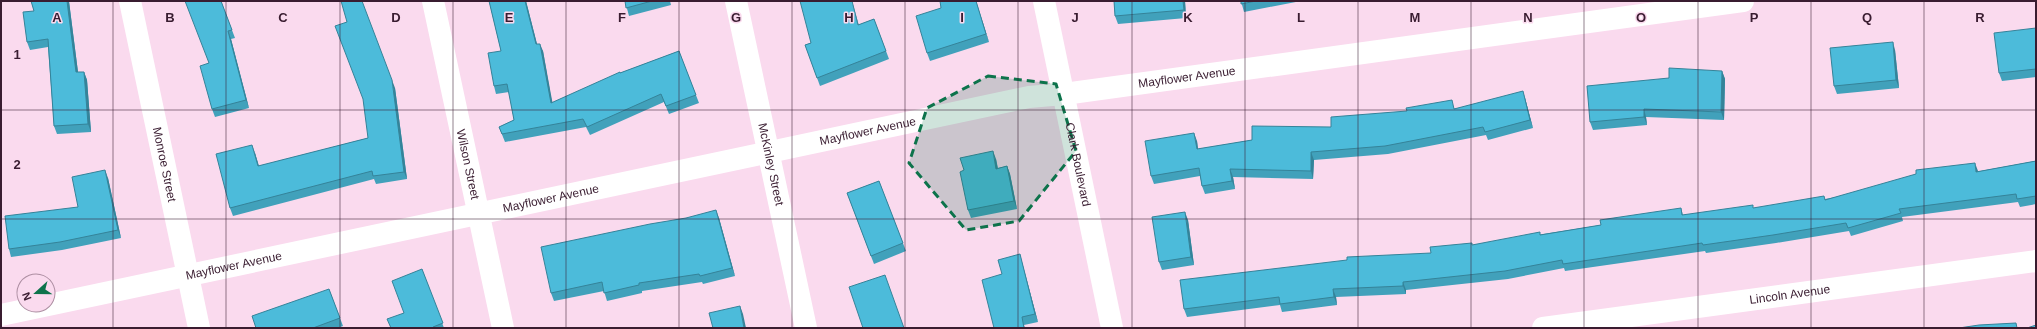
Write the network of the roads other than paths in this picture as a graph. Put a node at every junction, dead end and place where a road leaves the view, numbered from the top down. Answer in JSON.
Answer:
{"nodes":[{"id":1,"x":130,"y":1,"type":"edge"},
{"id":2,"x":433,"y":1,"type":"edge"},
{"id":3,"x":736,"y":1,"type":"edge"},
{"id":4,"x":1044,"y":1,"type":"edge"},
{"id":5,"x":1743,"y":1,"type":"edge"},
{"id":6,"x":1064,"y":94,"type":"junction"},
{"id":7,"x":768,"y":152,"type":"junction"},
{"id":8,"x":478,"y":214,"type":"junction"},
{"id":9,"x":2036,"y":261,"type":"edge"},
{"id":10,"x":188,"y":276,"type":"junction"},
{"id":11,"x":1,"y":315,"type":"edge"},
{"id":12,"x":199,"y":328,"type":"edge"},
{"id":13,"x":503,"y":328,"type":"edge"},
{"id":14,"x":806,"y":328,"type":"edge"},
{"id":15,"x":1112,"y":328,"type":"edge"},
{"id":16,"x":1543,"y":328,"type":"edge"}],
"edges":[{"from":1,"to":10,"type":"street","name":"Monroe Street"},
{"from":2,"to":8,"type":"street","name":"Wilson Street"},
{"from":3,"to":7,"type":"street","name":"McKinley Street"},
{"from":4,"to":6,"type":"street","name":"Clark Boulevard"},
{"from":5,"to":6,"type":"street","name":"Mayflower Avenue"},
{"from":6,"to":7,"type":"street","name":"Mayflower Avenue"},
{"from":6,"to":15,"type":"street","name":"Clark Boulevard"},
{"from":7,"to":8,"type":"street","name":"Mayflower Avenue"},
{"from":7,"to":14,"type":"street","name":"McKinley Street"},
{"from":8,"to":10,"type":"street","name":"Mayflower Avenue"},
{"from":8,"to":13,"type":"street","name":"Wilson Street"},
{"from":9,"to":16,"type":"street","name":"Lincoln Avenue"},
{"from":10,"to":11,"type":"street","name":"Mayflower Avenue"},
{"from":10,"to":12,"type":"street","name":"Monroe Street"}]}
